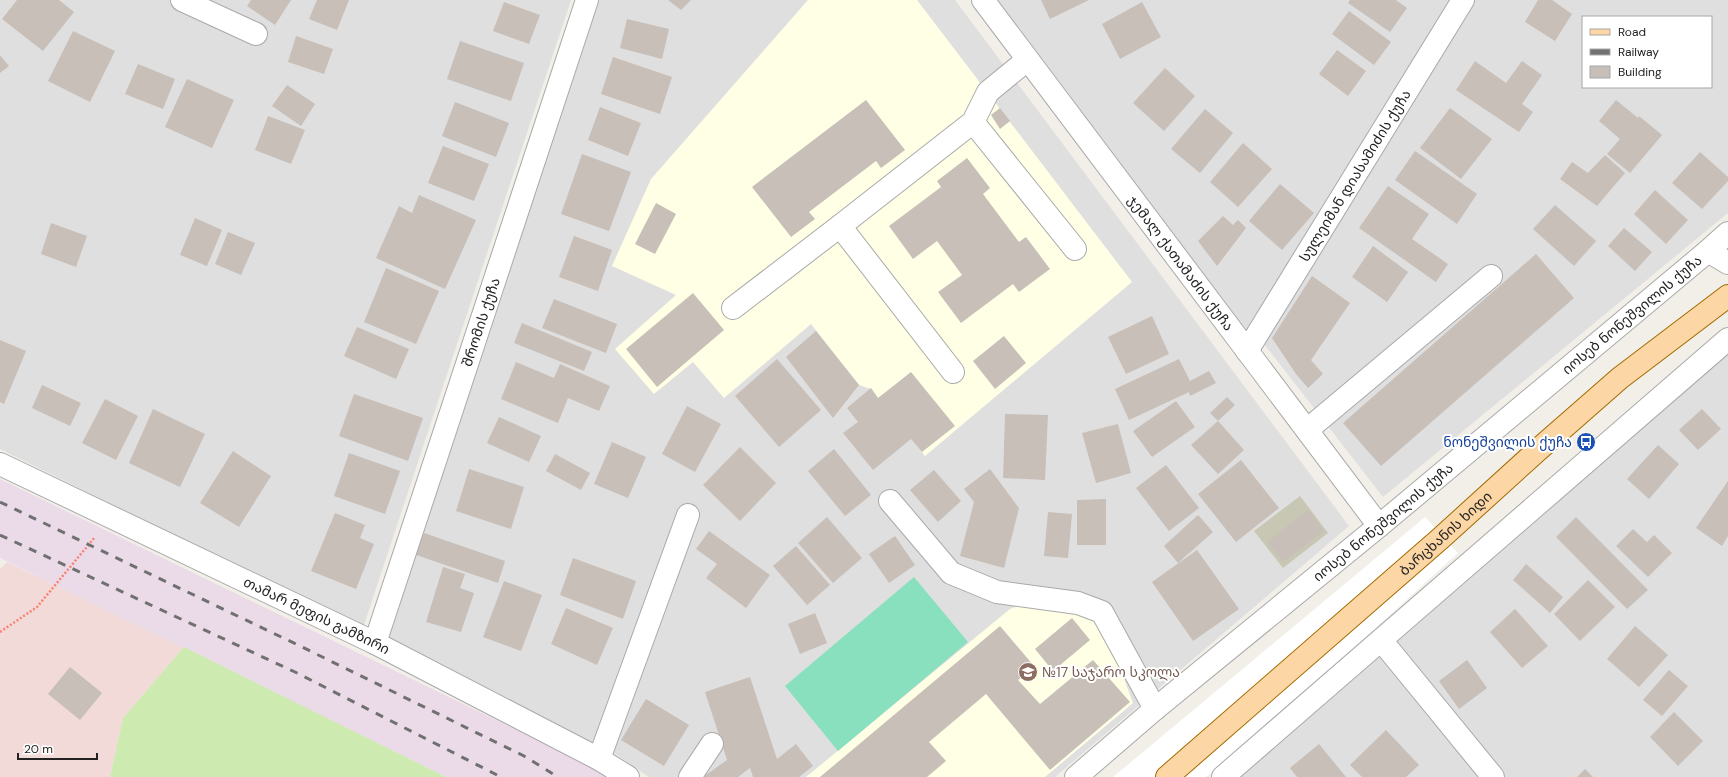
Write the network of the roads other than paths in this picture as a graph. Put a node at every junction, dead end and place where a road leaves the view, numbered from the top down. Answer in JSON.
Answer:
{"nodes":[{"id":1,"x":182,"y":0,"type":"edge"},
{"id":2,"x":587,"y":0,"type":"edge"},
{"id":3,"x":983,"y":0,"type":"edge"},
{"id":4,"x":1464,"y":0,"type":"edge"},
{"id":5,"x":256,"y":34,"type":"dead end"},
{"id":6,"x":1027,"y":60,"type":"junction"},
{"id":7,"x":973,"y":122,"type":"junction"},
{"id":8,"x":840,"y":226,"type":"junction"},
{"id":9,"x":1728,"y":233,"type":"edge"},
{"id":10,"x":1075,"y":249,"type":"dead end"},
{"id":11,"x":1708,"y":251,"type":"junction"},
{"id":12,"x":1728,"y":262,"type":"edge"},
{"id":13,"x":1491,"y":276,"type":"dead end"},
{"id":14,"x":1728,"y":296,"type":"edge"},
{"id":15,"x":733,"y":308,"type":"dead end"},
{"id":16,"x":1728,"y":339,"type":"edge"},
{"id":17,"x":1248,"y":351,"type":"junction"},
{"id":18,"x":953,"y":372,"type":"dead end"},
{"id":19,"x":1307,"y":430,"type":"junction"},
{"id":20,"x":0,"y":464,"type":"edge"},
{"id":21,"x":890,"y":502,"type":"dead end"},
{"id":22,"x":688,"y":515,"type":"dead end"},
{"id":23,"x":1379,"y":526,"type":"junction"},
{"id":24,"x":1381,"y":640,"type":"junction"},
{"id":25,"x":374,"y":643,"type":"junction"},
{"id":26,"x":1155,"y":709,"type":"junction"},
{"id":27,"x":712,"y":744,"type":"dead end"},
{"id":28,"x":599,"y":759,"type":"junction"},
{"id":29,"x":628,"y":777,"type":"edge"},
{"id":30,"x":690,"y":777,"type":"edge"},
{"id":31,"x":1076,"y":777,"type":"edge"},
{"id":32,"x":1167,"y":777,"type":"edge"},
{"id":33,"x":1223,"y":777,"type":"edge"},
{"id":34,"x":1493,"y":777,"type":"edge"}],
"edges":[{"from":1,"to":5,"type":"street"},
{"from":2,"to":25,"type":"street","name":"შრომის ქუჩა"},
{"from":3,"to":6,"type":"street","name":"ჯემალ ქათამაძის ქუჩა"},
{"from":4,"to":17,"type":"street","name":"სულეიმან დიასამიძის ქუჩა"},
{"from":6,"to":7,"type":"street"},
{"from":6,"to":17,"type":"street","name":"ჯემალ ქათამაძის ქუჩა"},
{"from":7,"to":8,"type":"street"},
{"from":7,"to":10,"type":"street"},
{"from":8,"to":15,"type":"street"},
{"from":8,"to":18,"type":"street"},
{"from":9,"to":11,"type":"street"},
{"from":11,"to":12,"type":"street","name":"იოსებ ნონეშვილის ქუჩა"},
{"from":11,"to":23,"type":"street","name":"იოსებ ნონეშვილის ქუჩა"},
{"from":13,"to":19,"type":"street"},
{"from":14,"to":32,"type":"main road","name":"ბარცხანის ხიდი"},
{"from":16,"to":24,"type":"street"},
{"from":17,"to":19,"type":"street","name":"ჯემალ ქათამაძის ქუჩა"},
{"from":19,"to":23,"type":"street","name":"ჯემალ ქათამაძის ქუჩა"},
{"from":20,"to":25,"type":"street","name":"თამარ მეფის გამზირი"},
{"from":21,"to":26,"type":"street"},
{"from":22,"to":28,"type":"street"},
{"from":23,"to":26,"type":"street","name":"იოსებ ნონეშვილის ქუჩა"},
{"from":24,"to":33,"type":"street"},
{"from":24,"to":34,"type":"street"},
{"from":25,"to":28,"type":"street","name":"თამარ მეფის გამზირი"},
{"from":26,"to":31,"type":"street","name":"იოსებ ნონეშვილის ქუჩა"},
{"from":27,"to":30,"type":"street"},
{"from":28,"to":29,"type":"street","name":"თამარ მეფის გამზირი"}]}
